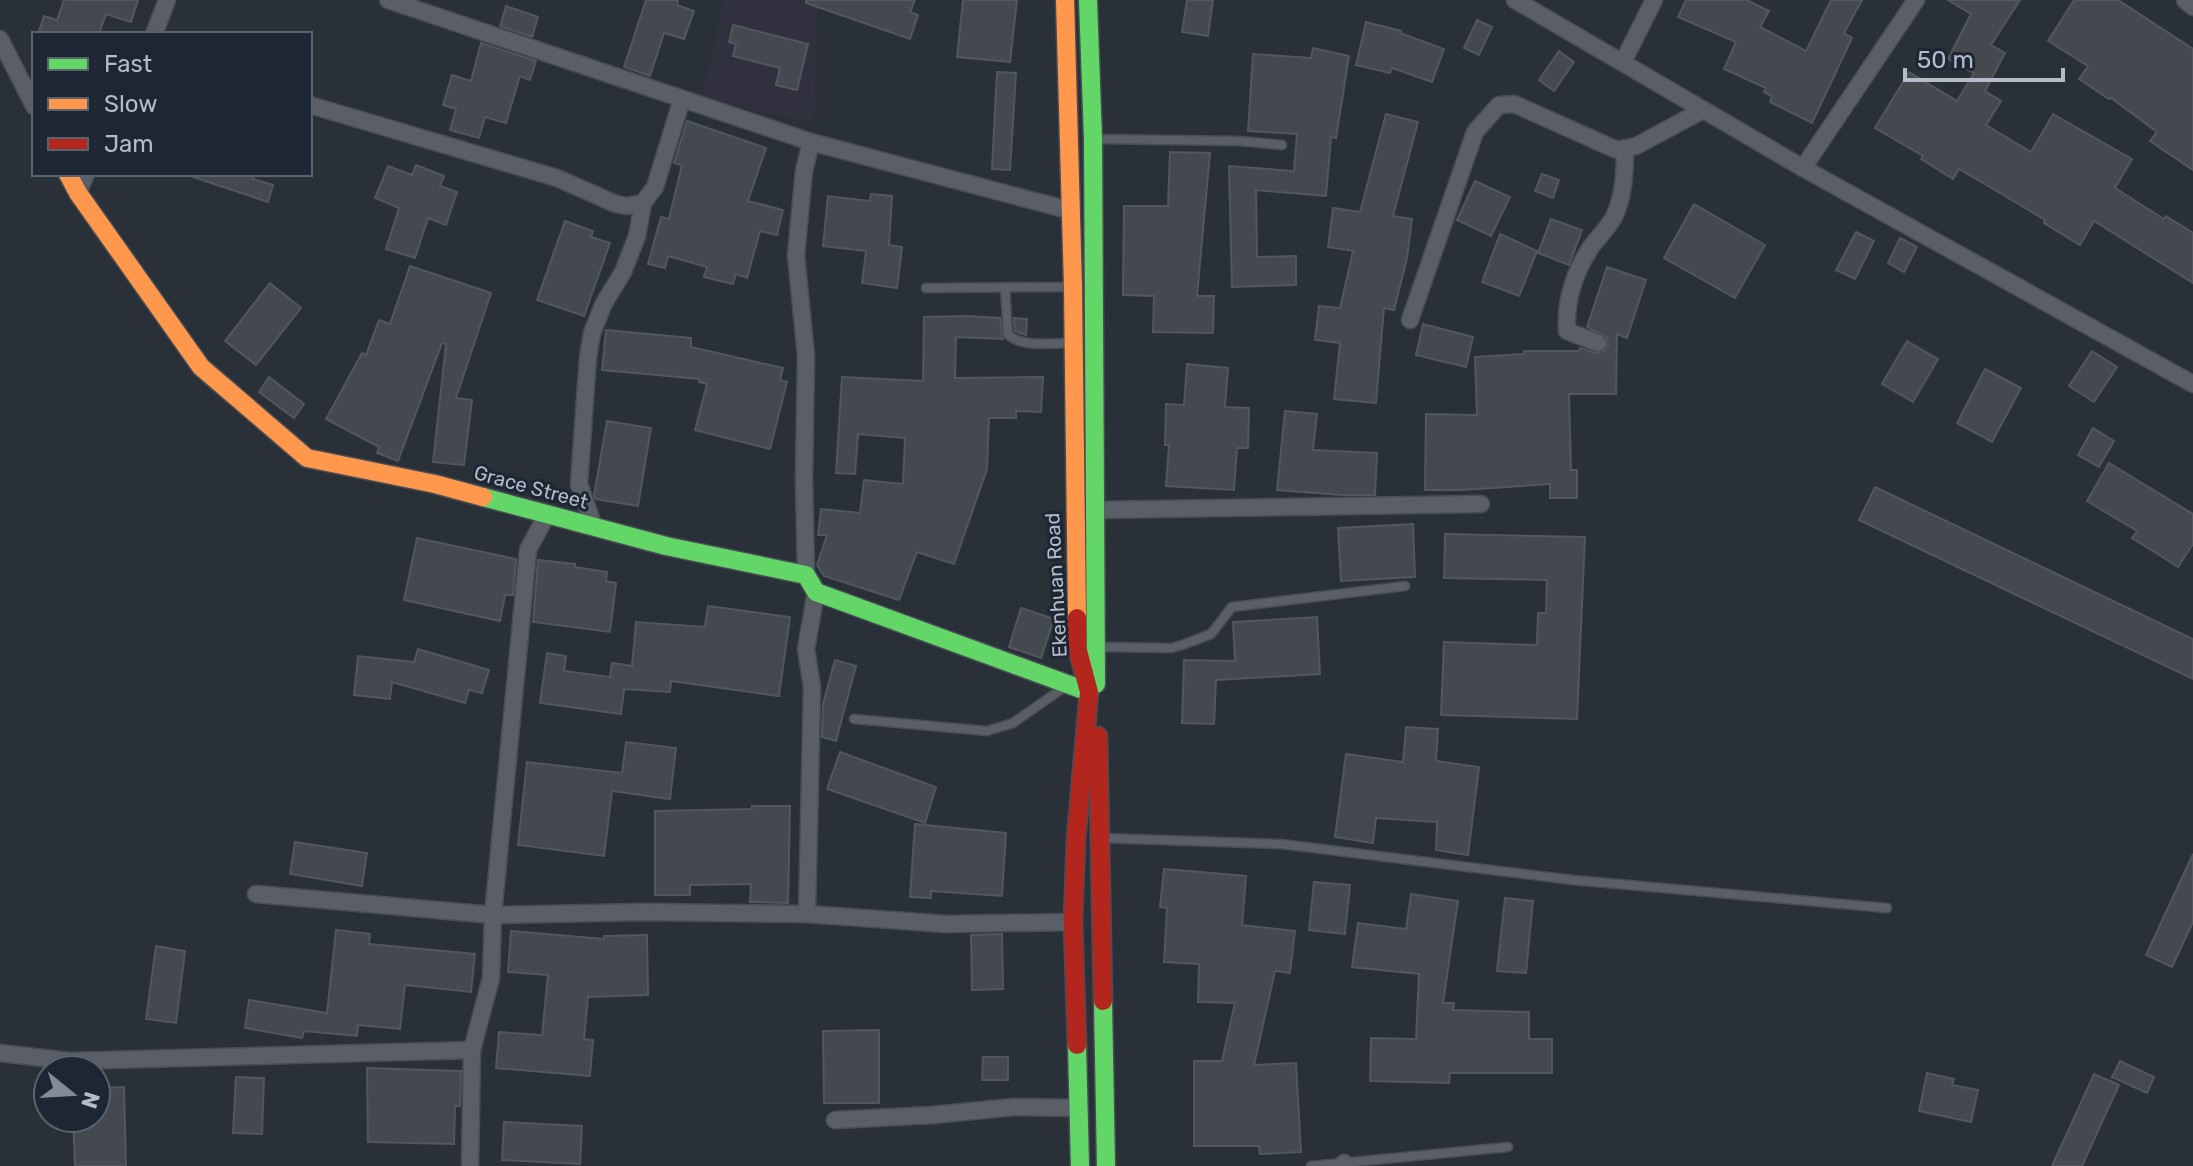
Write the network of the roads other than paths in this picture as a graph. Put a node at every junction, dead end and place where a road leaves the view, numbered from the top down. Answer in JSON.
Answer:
{"nodes":[{"id":1,"x":167,"y":0,"type":"edge"},
{"id":2,"x":388,"y":0,"type":"edge"},
{"id":3,"x":1065,"y":0,"type":"edge"},
{"id":4,"x":1088,"y":0,"type":"edge"},
{"id":5,"x":1515,"y":0,"type":"edge"},
{"id":6,"x":1654,"y":0,"type":"edge"},
{"id":7,"x":1916,"y":0,"type":"edge"},
{"id":8,"x":2185,"y":0,"type":"edge"},
{"id":9,"x":2193,"y":7,"type":"edge"},
{"id":10,"x":155,"y":32,"type":"edge"},
{"id":11,"x":0,"y":39,"type":"edge"},
{"id":12,"x":1623,"y":62,"type":"junction"},
{"id":13,"x":682,"y":99,"type":"junction"},
{"id":14,"x":32,"y":102,"type":"edge"},
{"id":15,"x":312,"y":106,"type":"edge"},
{"id":16,"x":1703,"y":110,"type":"junction"},
{"id":17,"x":1093,"y":139,"type":"junction"},
{"id":18,"x":811,"y":142,"type":"junction"},
{"id":19,"x":1282,"y":145,"type":"dead end"},
{"id":20,"x":1625,"y":148,"type":"junction"},
{"id":21,"x":1803,"y":168,"type":"junction"},
{"id":22,"x":69,"y":176,"type":"edge"},
{"id":23,"x":85,"y":176,"type":"edge"},
{"id":24,"x":78,"y":193,"type":"junction"},
{"id":25,"x":643,"y":203,"type":"junction"},
{"id":26,"x":1072,"y":211,"type":"junction"},
{"id":27,"x":1073,"y":287,"type":"junction"},
{"id":28,"x":926,"y":288,"type":"dead end"},
{"id":29,"x":1005,"y":288,"type":"junction"},
{"id":30,"x":1410,"y":320,"type":"dead end"},
{"id":31,"x":1073,"y":343,"type":"junction"},
{"id":32,"x":1598,"y":343,"type":"dead end"},
{"id":33,"x":2193,"y":384,"type":"edge"},
{"id":34,"x":1481,"y":504,"type":"dead end"},
{"id":35,"x":1095,"y":510,"type":"junction"},
{"id":36,"x":547,"y":514,"type":"junction"},
{"id":37,"x":594,"y":527,"type":"junction"},
{"id":38,"x":806,"y":575,"type":"junction"},
{"id":39,"x":1405,"y":586,"type":"dead end"},
{"id":40,"x":816,"y":592,"type":"junction"},
{"id":41,"x":1096,"y":647,"type":"junction"},
{"id":42,"x":1067,"y":686,"type":"junction"},
{"id":43,"x":1089,"y":692,"type":"junction"},
{"id":44,"x":854,"y":719,"type":"dead end"},
{"id":45,"x":1101,"y":838,"type":"junction"},
{"id":46,"x":256,"y":894,"type":"dead end"},
{"id":47,"x":1887,"y":908,"type":"dead end"},
{"id":48,"x":807,"y":914,"type":"junction"},
{"id":49,"x":493,"y":915,"type":"junction"},
{"id":50,"x":1073,"y":922,"type":"junction"},
{"id":51,"x":472,"y":1050,"type":"junction"},
{"id":52,"x":0,"y":1053,"type":"edge"},
{"id":53,"x":1079,"y":1108,"type":"junction"},
{"id":54,"x":835,"y":1120,"type":"dead end"},
{"id":55,"x":1508,"y":1147,"type":"dead end"},
{"id":56,"x":1344,"y":1164,"type":"edge"},
{"id":57,"x":470,"y":1166,"type":"edge"},
{"id":58,"x":1080,"y":1166,"type":"edge"},
{"id":59,"x":1106,"y":1166,"type":"edge"},
{"id":60,"x":1311,"y":1166,"type":"edge"}],
"edges":[{"from":1,"to":10,"type":"street"},
{"from":2,"to":13,"type":"street"},
{"from":3,"to":26,"type":"main road","name":"Ekenhuan Road"},
{"from":4,"to":17,"type":"main road","name":"Ekenhuan Road"},
{"from":5,"to":12,"type":"street"},
{"from":6,"to":12,"type":"street"},
{"from":7,"to":21,"type":"street"},
{"from":8,"to":9,"type":"street"},
{"from":11,"to":14,"type":"street"},
{"from":12,"to":16,"type":"street"},
{"from":13,"to":18,"type":"street"},
{"from":13,"to":25,"type":"street"},
{"from":15,"to":25,"type":"street"},
{"from":16,"to":20,"type":"street"},
{"from":16,"to":21,"type":"street"},
{"from":17,"to":19,"type":"lane"},
{"from":17,"to":35,"type":"main road","name":"Ekenhuan Road"},
{"from":18,"to":26,"type":"street"},
{"from":18,"to":38,"type":"street"},
{"from":20,"to":30,"type":"street"},
{"from":20,"to":32,"type":"street"},
{"from":21,"to":33,"type":"street"},
{"from":22,"to":24,"type":"main road","name":"Grace Street"},
{"from":23,"to":24,"type":"street"},
{"from":24,"to":36,"type":"main road","name":"Grace Street"},
{"from":25,"to":37,"type":"street"},
{"from":26,"to":27,"type":"main road","name":"Ekenhuan Road"},
{"from":27,"to":29,"type":"lane"},
{"from":27,"to":31,"type":"main road","name":"Ekenhuan Road"},
{"from":28,"to":29,"type":"lane"},
{"from":29,"to":31,"type":"lane"},
{"from":31,"to":43,"type":"main road","name":"Ekenhuan Road"},
{"from":34,"to":35,"type":"street"},
{"from":35,"to":41,"type":"main road","name":"Ekenhuan Road"},
{"from":36,"to":37,"type":"main road","name":"Grace Street"},
{"from":36,"to":49,"type":"street"},
{"from":37,"to":38,"type":"main road","name":"Grace Street"},
{"from":38,"to":40,"type":"main road"},
{"from":39,"to":41,"type":"lane"},
{"from":40,"to":42,"type":"main road"},
{"from":40,"to":48,"type":"street"},
{"from":41,"to":45,"type":"main road","name":"Ekenhuan Road"},
{"from":42,"to":43,"type":"main road"},
{"from":42,"to":44,"type":"lane"},
{"from":43,"to":50,"type":"main road","name":"Ekenhuan Road"},
{"from":45,"to":47,"type":"lane"},
{"from":45,"to":59,"type":"main road","name":"Ekenhuan Road"},
{"from":46,"to":49,"type":"street"},
{"from":48,"to":49,"type":"street"},
{"from":48,"to":50,"type":"street"},
{"from":49,"to":51,"type":"street"},
{"from":50,"to":53,"type":"main road","name":"Ekenhuan Road"},
{"from":51,"to":52,"type":"street"},
{"from":51,"to":57,"type":"street"},
{"from":53,"to":54,"type":"street"},
{"from":53,"to":58,"type":"main road","name":"Ekenhuan Road"},
{"from":55,"to":56,"type":"lane"},
{"from":56,"to":60,"type":"lane"}]}
